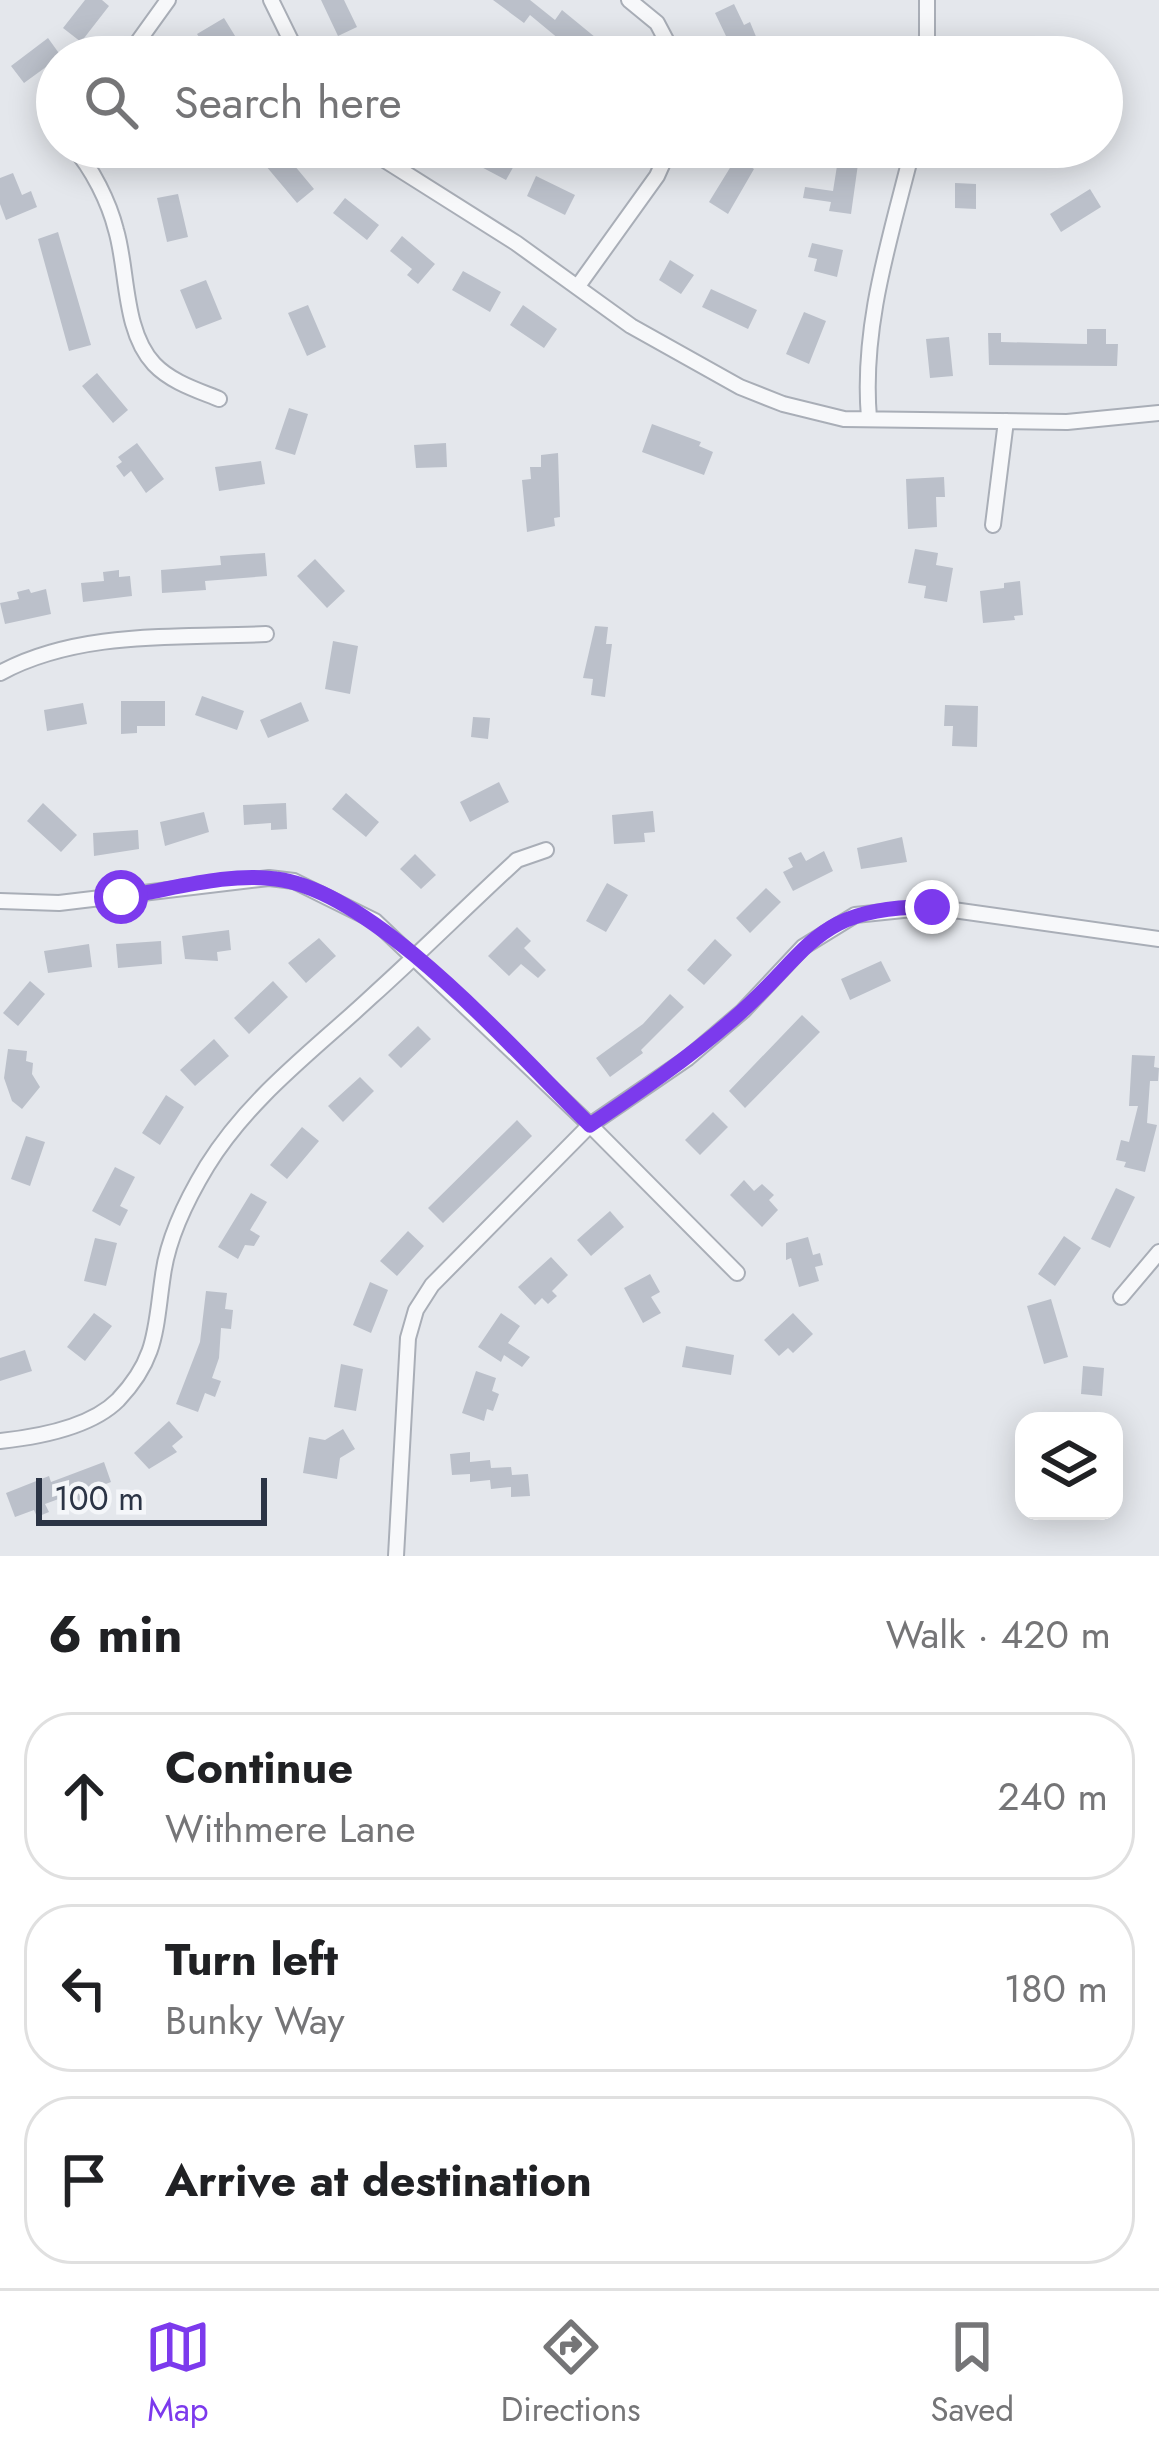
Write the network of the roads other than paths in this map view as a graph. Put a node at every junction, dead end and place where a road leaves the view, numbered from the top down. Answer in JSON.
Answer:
{"nodes":[{"id":1,"x":168,"y":0,"type":"edge"},
{"id":2,"x":271,"y":0,"type":"edge"},
{"id":3,"x":629,"y":0,"type":"edge"},
{"id":4,"x":927,"y":0,"type":"edge"},
{"id":5,"x":142,"y":36,"type":"edge"},
{"id":6,"x":289,"y":36,"type":"edge"},
{"id":7,"x":664,"y":36,"type":"edge"},
{"id":8,"x":927,"y":36,"type":"edge"},
{"id":9,"x":89,"y":168,"type":"edge"},
{"id":10,"x":396,"y":168,"type":"edge"},
{"id":11,"x":661,"y":168,"type":"edge"},
{"id":12,"x":909,"y":168,"type":"edge"},
{"id":13,"x":578,"y":286,"type":"junction"},
{"id":14,"x":220,"y":400,"type":"dead end"},
{"id":15,"x":1159,"y":413,"type":"edge"},
{"id":16,"x":868,"y":418,"type":"junction"},
{"id":17,"x":1006,"y":421,"type":"junction"},
{"id":18,"x":993,"y":525,"type":"dead end"},
{"id":19,"x":266,"y":634,"type":"dead end"},
{"id":20,"x":0,"y":673,"type":"edge"},
{"id":21,"x":546,"y":850,"type":"dead end"},
{"id":22,"x":0,"y":901,"type":"edge"},
{"id":23,"x":1159,"y":939,"type":"edge"},
{"id":24,"x":414,"y":955,"type":"junction"},
{"id":25,"x":590,"y":1125,"type":"junction"},
{"id":26,"x":1159,"y":1252,"type":"edge"},
{"id":27,"x":737,"y":1273,"type":"dead end"},
{"id":28,"x":1121,"y":1297,"type":"dead end"},
{"id":29,"x":0,"y":1441,"type":"edge"},
{"id":30,"x":396,"y":1556,"type":"edge"}],
"edges":[{"from":1,"to":5,"type":"street"},
{"from":2,"to":6,"type":"street"},
{"from":3,"to":7,"type":"street"},
{"from":4,"to":8,"type":"street"},
{"from":9,"to":14,"type":"street"},
{"from":10,"to":13,"type":"street"},
{"from":11,"to":13,"type":"street"},
{"from":12,"to":16,"type":"street"},
{"from":13,"to":16,"type":"street"},
{"from":15,"to":17,"type":"street"},
{"from":16,"to":17,"type":"street"},
{"from":17,"to":18,"type":"street"},
{"from":19,"to":20,"type":"street"},
{"from":21,"to":24,"type":"street"},
{"from":22,"to":24,"type":"street"},
{"from":23,"to":25,"type":"street"},
{"from":24,"to":25,"type":"street"},
{"from":24,"to":29,"type":"street"},
{"from":25,"to":27,"type":"street"},
{"from":25,"to":30,"type":"street"},
{"from":26,"to":28,"type":"street"}]}
